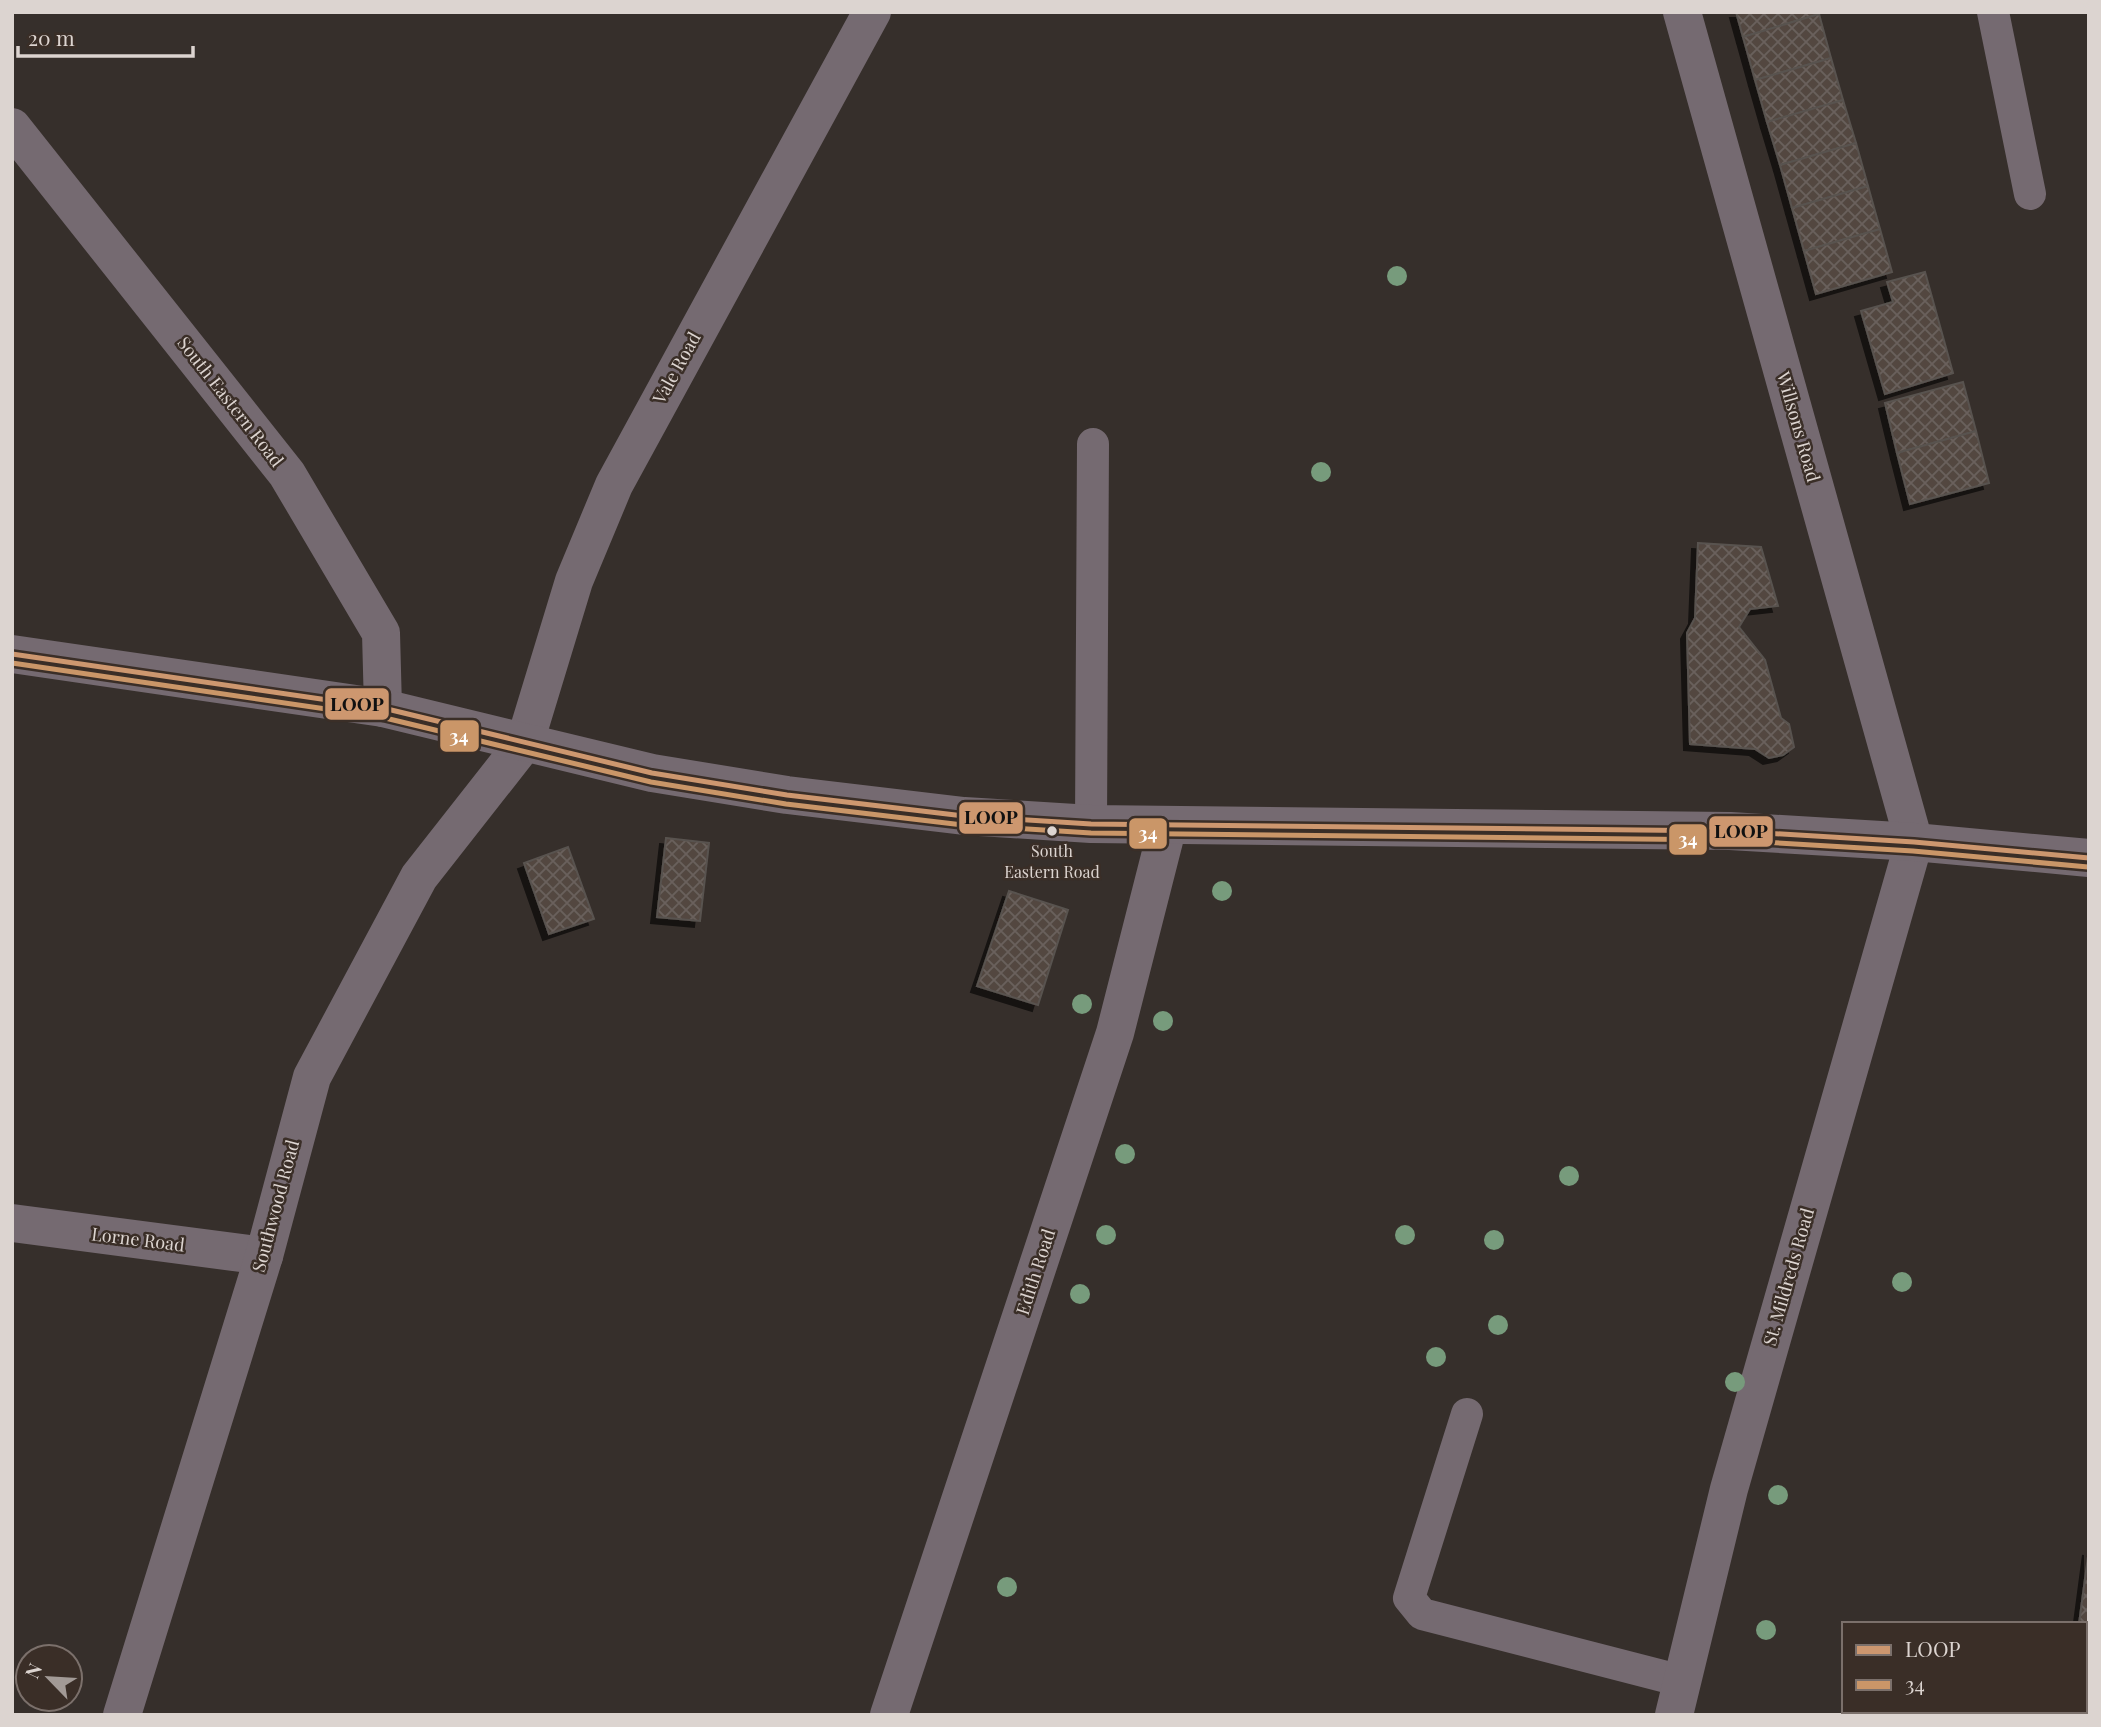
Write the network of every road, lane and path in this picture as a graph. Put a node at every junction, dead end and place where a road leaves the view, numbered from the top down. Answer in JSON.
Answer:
{"nodes":[{"id":1,"x":872,"y":12,"type":"edge"},
{"id":2,"x":1682,"y":12,"type":"edge"},
{"id":3,"x":1993,"y":12,"type":"edge"},
{"id":4,"x":12,"y":127,"type":"edge"},
{"id":5,"x":2030,"y":194,"type":"dead end"},
{"id":6,"x":1093,"y":444,"type":"dead end"},
{"id":7,"x":12,"y":654,"type":"edge"},
{"id":8,"x":383,"y":708,"type":"junction"},
{"id":9,"x":524,"y":743,"type":"junction"},
{"id":10,"x":1091,"y":824,"type":"junction"},
{"id":11,"x":1168,"y":825,"type":"junction"},
{"id":12,"x":1914,"y":842,"type":"junction"},
{"id":13,"x":2089,"y":858,"type":"edge"},
{"id":14,"x":12,"y":1223,"type":"edge"},
{"id":15,"x":264,"y":1256,"type":"junction"},
{"id":16,"x":1467,"y":1414,"type":"dead end"},
{"id":17,"x":1678,"y":1698,"type":"edge"},
{"id":18,"x":122,"y":1715,"type":"edge"},
{"id":19,"x":889,"y":1715,"type":"edge"}],
"edges":[{"from":1,"to":9,"type":"street","name":"Vale Road"},
{"from":2,"to":12,"type":"street","name":"Willsons Road"},
{"from":3,"to":5,"type":"lane"},
{"from":4,"to":8,"type":"street","name":"South Eastern Road"},
{"from":6,"to":10,"type":"lane"},
{"from":7,"to":8,"type":"street"},
{"from":8,"to":9,"type":"street"},
{"from":9,"to":10,"type":"street"},
{"from":9,"to":15,"type":"street","name":"Southwood Road"},
{"from":10,"to":11,"type":"street"},
{"from":11,"to":12,"type":"street"},
{"from":11,"to":19,"type":"street","name":"Edith Road"},
{"from":12,"to":13,"type":"street"},
{"from":12,"to":17,"type":"street","name":"St. Mildreds Road"},
{"from":14,"to":15,"type":"street","name":"Lorne Road"},
{"from":15,"to":18,"type":"street","name":"Southwood Road"},
{"from":16,"to":17,"type":"lane"}]}
